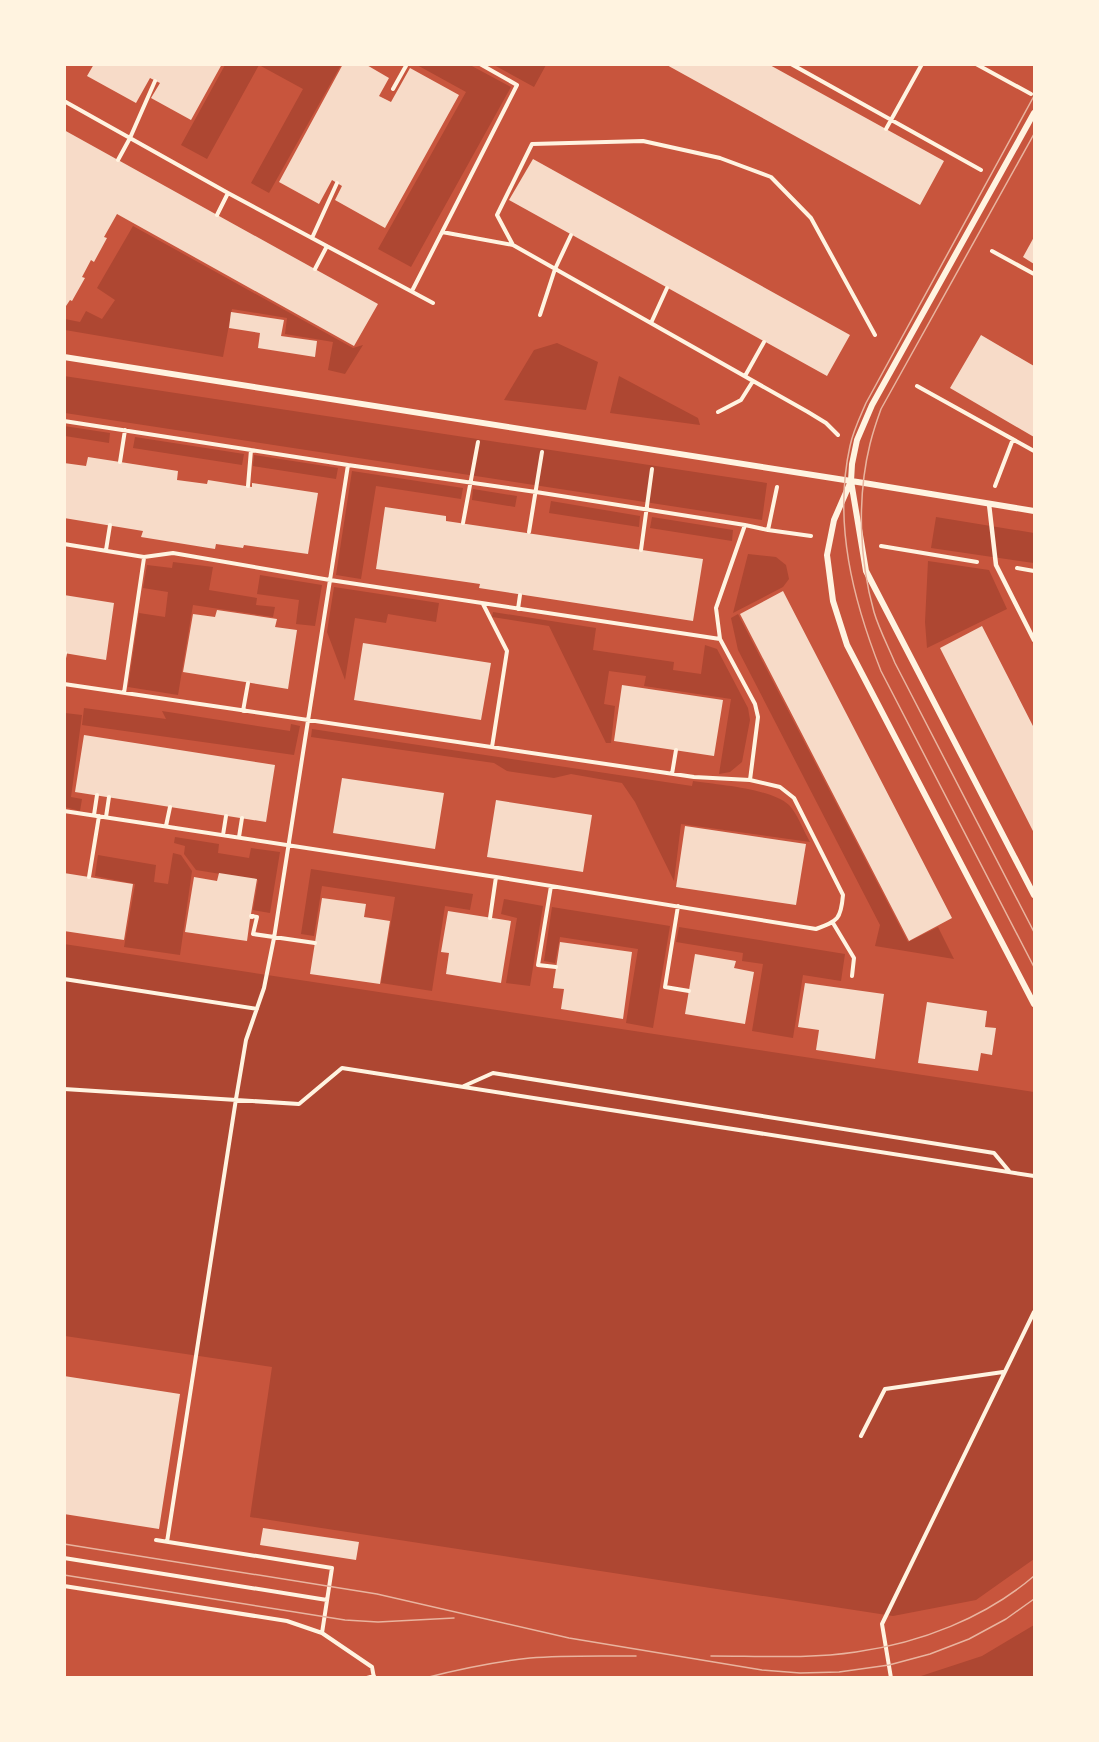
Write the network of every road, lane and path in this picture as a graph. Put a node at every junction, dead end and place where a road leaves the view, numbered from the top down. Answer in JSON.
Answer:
{"nodes":[{"id":1,"x":407,"y":64,"type":"edge"},
{"id":2,"x":480,"y":64,"type":"edge"},
{"id":3,"x":791,"y":64,"type":"edge"},
{"id":4,"x":922,"y":64,"type":"edge"},
{"id":5,"x":975,"y":64,"type":"edge"},
{"id":6,"x":155,"y":81,"type":"dead end"},
{"id":7,"x":393,"y":89,"type":"dead end"},
{"id":8,"x":1035,"y":96,"type":"edge"},
{"id":9,"x":64,"y":101,"type":"edge"},
{"id":10,"x":1035,"y":112,"type":"edge"},
{"id":11,"x":891,"y":121,"type":"junction"},
{"id":12,"x":886,"y":129,"type":"dead end"},
{"id":13,"x":130,"y":138,"type":"junction"},
{"id":14,"x":118,"y":160,"type":"dead end"},
{"id":15,"x":997,"y":179,"type":"junction"},
{"id":16,"x":337,"y":183,"type":"dead end"},
{"id":17,"x":228,"y":193,"type":"junction"},
{"id":18,"x":217,"y":215,"type":"dead end"},
{"id":19,"x":442,"y":232,"type":"junction"},
{"id":20,"x":571,"y":235,"type":"dead end"},
{"id":21,"x":312,"y":238,"type":"junction"},
{"id":22,"x":513,"y":245,"type":"junction"},
{"id":23,"x":327,"y":246,"type":"junction"},
{"id":24,"x":992,"y":251,"type":"dead end"},
{"id":25,"x":315,"y":269,"type":"dead end"},
{"id":26,"x":555,"y":269,"type":"junction"},
{"id":27,"x":1035,"y":274,"type":"edge"},
{"id":28,"x":667,"y":288,"type":"dead end"},
{"id":29,"x":412,"y":291,"type":"junction"},
{"id":30,"x":433,"y":303,"type":"dead end"},
{"id":31,"x":540,"y":315,"type":"dead end"},
{"id":32,"x":651,"y":323,"type":"junction"},
{"id":33,"x":875,"y":335,"type":"dead end"},
{"id":34,"x":764,"y":342,"type":"dead end"},
{"id":35,"x":64,"y":357,"type":"edge"},
{"id":36,"x":745,"y":376,"type":"junction"},
{"id":37,"x":753,"y":381,"type":"junction"},
{"id":38,"x":917,"y":386,"type":"dead end"},
{"id":39,"x":718,"y":412,"type":"dead end"},
{"id":40,"x":64,"y":421,"type":"edge"},
{"id":41,"x":481,"y":423,"type":"junction"},
{"id":42,"x":126,"y":430,"type":"junction"},
{"id":43,"x":546,"y":433,"type":"junction"},
{"id":44,"x":1013,"y":439,"type":"junction"},
{"id":45,"x":855,"y":448,"type":"junction"},
{"id":46,"x":251,"y":450,"type":"junction"},
{"id":47,"x":655,"y":450,"type":"junction"},
{"id":48,"x":1035,"y":451,"type":"edge"},
{"id":49,"x":120,"y":462,"type":"dead end"},
{"id":50,"x":348,"y":465,"type":"junction"},
{"id":51,"x":780,"y":470,"type":"junction"},
{"id":52,"x":470,"y":482,"type":"junction"},
{"id":53,"x":850,"y":482,"type":"junction"},
{"id":54,"x":248,"y":486,"type":"dead end"},
{"id":55,"x":536,"y":492,"type":"junction"},
{"id":56,"x":989,"y":504,"type":"junction"},
{"id":57,"x":646,"y":509,"type":"junction"},
{"id":58,"x":1035,"y":512,"type":"edge"},
{"id":59,"x":463,"y":523,"type":"dead end"},
{"id":60,"x":110,"y":525,"type":"dead end"},
{"id":61,"x":746,"y":525,"type":"junction"},
{"id":62,"x":768,"y":530,"type":"junction"},
{"id":63,"x":530,"y":532,"type":"dead end"},
{"id":64,"x":830,"y":538,"type":"junction"},
{"id":65,"x":861,"y":543,"type":"junction"},
{"id":66,"x":64,"y":544,"type":"edge"},
{"id":67,"x":106,"y":550,"type":"junction"},
{"id":68,"x":641,"y":550,"type":"dead end"},
{"id":69,"x":144,"y":557,"type":"junction"},
{"id":70,"x":996,"y":565,"type":"junction"},
{"id":71,"x":1035,"y":571,"type":"edge"},
{"id":72,"x":330,"y":580,"type":"junction"},
{"id":73,"x":520,"y":595,"type":"dead end"},
{"id":74,"x":483,"y":604,"type":"junction"},
{"id":75,"x":518,"y":609,"type":"junction"},
{"id":76,"x":720,"y":639,"type":"junction"},
{"id":77,"x":1035,"y":640,"type":"edge"},
{"id":78,"x":248,"y":683,"type":"dead end"},
{"id":79,"x":64,"y":684,"type":"edge"},
{"id":80,"x":124,"y":693,"type":"junction"},
{"id":81,"x":243,"y":711,"type":"junction"},
{"id":82,"x":308,"y":720,"type":"junction"},
{"id":83,"x":492,"y":747,"type":"junction"},
{"id":84,"x":675,"y":750,"type":"dead end"},
{"id":85,"x":672,"y":774,"type":"junction"},
{"id":86,"x":750,"y":780,"type":"junction"},
{"id":87,"x":97,"y":795,"type":"dead end"},
{"id":88,"x":109,"y":797,"type":"dead end"},
{"id":89,"x":170,"y":807,"type":"dead end"},
{"id":90,"x":64,"y":811,"type":"edge"},
{"id":91,"x":94,"y":815,"type":"junction"},
{"id":92,"x":99,"y":816,"type":"junction"},
{"id":93,"x":226,"y":816,"type":"dead end"},
{"id":94,"x":106,"y":817,"type":"junction"},
{"id":95,"x":242,"y":818,"type":"dead end"},
{"id":96,"x":166,"y":826,"type":"junction"},
{"id":97,"x":223,"y":835,"type":"junction"},
{"id":98,"x":239,"y":837,"type":"junction"},
{"id":99,"x":288,"y":845,"type":"junction"},
{"id":100,"x":89,"y":877,"type":"dead end"},
{"id":101,"x":496,"y":877,"type":"junction"},
{"id":102,"x":551,"y":886,"type":"junction"},
{"id":103,"x":1035,"y":895,"type":"edge"},
{"id":104,"x":678,"y":906,"type":"junction"},
{"id":105,"x":251,"y":916,"type":"dead end"},
{"id":106,"x":490,"y":918,"type":"dead end"},
{"id":107,"x":833,"y":923,"type":"junction"},
{"id":108,"x":274,"y":938,"type":"junction"},
{"id":109,"x":315,"y":944,"type":"dead end"},
{"id":110,"x":556,"y":967,"type":"dead end"},
{"id":111,"x":852,"y":976,"type":"dead end"},
{"id":112,"x":64,"y":979,"type":"edge"},
{"id":113,"x":689,"y":991,"type":"dead end"},
{"id":114,"x":1035,"y":1004,"type":"edge"},
{"id":115,"x":256,"y":1009,"type":"junction"},
{"id":116,"x":462,"y":1087,"type":"junction"},
{"id":117,"x":64,"y":1089,"type":"edge"},
{"id":118,"x":236,"y":1099,"type":"junction"},
{"id":119,"x":1009,"y":1172,"type":"junction"},
{"id":120,"x":1035,"y":1176,"type":"edge"},
{"id":121,"x":1035,"y":1312,"type":"edge"},
{"id":122,"x":1004,"y":1372,"type":"junction"},
{"id":123,"x":861,"y":1436,"type":"dead end"},
{"id":124,"x":156,"y":1540,"type":"dead end"},
{"id":125,"x":167,"y":1542,"type":"junction"},
{"id":126,"x":64,"y":1558,"type":"edge"},
{"id":127,"x":64,"y":1586,"type":"edge"},
{"id":128,"x":327,"y":1600,"type":"junction"},
{"id":129,"x":322,"y":1633,"type":"junction"},
{"id":130,"x":367,"y":1677,"type":"edge"},
{"id":131,"x":374,"y":1677,"type":"edge"},
{"id":132,"x":891,"y":1677,"type":"edge"}],
"edges":[{"from":1,"to":7,"type":"path"},
{"from":2,"to":19,"type":"path"},
{"from":3,"to":11,"type":"path"},
{"from":4,"to":11,"type":"path"},
{"from":5,"to":8,"type":"path"},
{"from":6,"to":13,"type":"path"},
{"from":9,"to":13,"type":"path"},
{"from":10,"to":15,"type":"street"},
{"from":11,"to":12,"type":"path"},
{"from":11,"to":15,"type":"path"},
{"from":13,"to":14,"type":"path"},
{"from":13,"to":17,"type":"path"},
{"from":15,"to":45,"type":"street"},
{"from":16,"to":21,"type":"path"},
{"from":17,"to":18,"type":"path"},
{"from":17,"to":21,"type":"path"},
{"from":19,"to":22,"type":"path"},
{"from":19,"to":29,"type":"path"},
{"from":20,"to":26,"type":"path"},
{"from":21,"to":23,"type":"path"},
{"from":22,"to":26,"type":"path"},
{"from":22,"to":33,"type":"path"},
{"from":23,"to":25,"type":"path"},
{"from":23,"to":29,"type":"path"},
{"from":24,"to":27,"type":"path"},
{"from":26,"to":31,"type":"path"},
{"from":26,"to":32,"type":"path"},
{"from":28,"to":32,"type":"path"},
{"from":29,"to":30,"type":"path"},
{"from":32,"to":36,"type":"path"},
{"from":34,"to":36,"type":"path"},
{"from":35,"to":41,"type":"street"},
{"from":36,"to":37,"type":"path"},
{"from":37,"to":39,"type":"path"},
{"from":37,"to":45,"type":"path"},
{"from":38,"to":44,"type":"path"},
{"from":40,"to":42,"type":"path"},
{"from":41,"to":43,"type":"street"},
{"from":41,"to":52,"type":"path"},
{"from":42,"to":46,"type":"path"},
{"from":42,"to":49,"type":"path"},
{"from":43,"to":47,"type":"street"},
{"from":43,"to":55,"type":"path"},
{"from":44,"to":48,"type":"path"},
{"from":44,"to":56,"type":"path"},
{"from":45,"to":53,"type":"street"},
{"from":46,"to":50,"type":"path"},
{"from":46,"to":54,"type":"path"},
{"from":47,"to":51,"type":"street"},
{"from":47,"to":57,"type":"path"},
{"from":50,"to":52,"type":"path"},
{"from":50,"to":72,"type":"path"},
{"from":51,"to":53,"type":"street"},
{"from":51,"to":62,"type":"path"},
{"from":52,"to":55,"type":"path"},
{"from":52,"to":59,"type":"path"},
{"from":53,"to":56,"type":"street"},
{"from":53,"to":64,"type":"street"},
{"from":53,"to":65,"type":"street"},
{"from":55,"to":57,"type":"path"},
{"from":55,"to":63,"type":"path"},
{"from":56,"to":58,"type":"street"},
{"from":56,"to":70,"type":"lane"},
{"from":57,"to":61,"type":"path"},
{"from":57,"to":68,"type":"path"},
{"from":60,"to":67,"type":"path"},
{"from":61,"to":62,"type":"path"},
{"from":61,"to":76,"type":"path"},
{"from":62,"to":64,"type":"path"},
{"from":64,"to":114,"type":"street"},
{"from":65,"to":70,"type":"path"},
{"from":65,"to":103,"type":"street"},
{"from":66,"to":67,"type":"path"},
{"from":67,"to":69,"type":"path"},
{"from":69,"to":72,"type":"path"},
{"from":69,"to":80,"type":"path"},
{"from":70,"to":71,"type":"path"},
{"from":70,"to":77,"type":"lane"},
{"from":72,"to":74,"type":"path"},
{"from":72,"to":82,"type":"path"},
{"from":73,"to":75,"type":"path"},
{"from":74,"to":75,"type":"path"},
{"from":74,"to":83,"type":"path"},
{"from":75,"to":76,"type":"path"},
{"from":76,"to":86,"type":"path"},
{"from":78,"to":81,"type":"path"},
{"from":79,"to":80,"type":"path"},
{"from":80,"to":81,"type":"path"},
{"from":81,"to":82,"type":"path"},
{"from":82,"to":83,"type":"path"},
{"from":82,"to":99,"type":"path"},
{"from":83,"to":85,"type":"path"},
{"from":84,"to":85,"type":"path"},
{"from":85,"to":86,"type":"path"},
{"from":86,"to":107,"type":"path"},
{"from":87,"to":91,"type":"path"},
{"from":88,"to":94,"type":"path"},
{"from":89,"to":96,"type":"path"},
{"from":90,"to":91,"type":"path"},
{"from":91,"to":92,"type":"path"},
{"from":92,"to":94,"type":"path"},
{"from":92,"to":100,"type":"path"},
{"from":93,"to":97,"type":"path"},
{"from":94,"to":96,"type":"path"},
{"from":95,"to":98,"type":"path"},
{"from":96,"to":97,"type":"path"},
{"from":97,"to":98,"type":"path"},
{"from":98,"to":99,"type":"path"},
{"from":99,"to":101,"type":"path"},
{"from":99,"to":108,"type":"path"},
{"from":101,"to":102,"type":"path"},
{"from":101,"to":106,"type":"path"},
{"from":102,"to":104,"type":"path"},
{"from":102,"to":110,"type":"path"},
{"from":104,"to":107,"type":"path"},
{"from":104,"to":113,"type":"path"},
{"from":105,"to":108,"type":"path"},
{"from":107,"to":111,"type":"path"},
{"from":108,"to":109,"type":"path"},
{"from":108,"to":115,"type":"path"},
{"from":112,"to":115,"type":"path"},
{"from":115,"to":118,"type":"path"},
{"from":116,"to":118,"type":"path"},
{"from":116,"to":119,"type":"path"},
{"from":116,"to":119,"type":"path"},
{"from":117,"to":118,"type":"path"},
{"from":118,"to":125,"type":"path"},
{"from":119,"to":120,"type":"path"},
{"from":121,"to":122,"type":"path"},
{"from":122,"to":123,"type":"path"},
{"from":122,"to":132,"type":"path"},
{"from":124,"to":125,"type":"path"},
{"from":125,"to":128,"type":"path"},
{"from":126,"to":128,"type":"path"},
{"from":127,"to":129,"type":"path"},
{"from":128,"to":129,"type":"path"},
{"from":129,"to":131,"type":"path"},
{"from":130,"to":131,"type":"path"}]}
